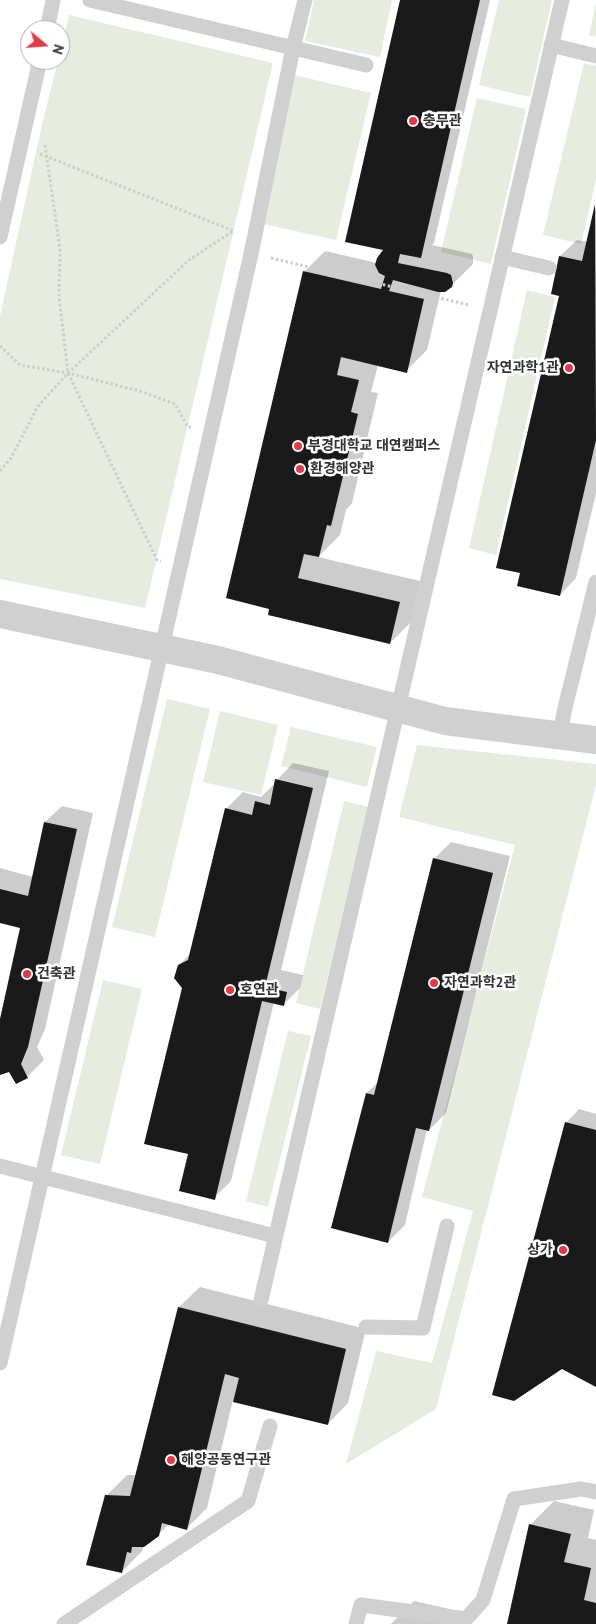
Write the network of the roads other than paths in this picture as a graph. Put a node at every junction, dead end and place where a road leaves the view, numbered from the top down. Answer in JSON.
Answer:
{"nodes":[{"id":1,"x":53,"y":0,"type":"edge"},
{"id":2,"x":90,"y":0,"type":"edge"},
{"id":3,"x":305,"y":0,"type":"edge"},
{"id":4,"x":562,"y":0,"type":"edge"},
{"id":5,"x":49,"y":20,"type":"edge"},
{"id":6,"x":551,"y":46,"type":"junction"},
{"id":7,"x":293,"y":48,"type":"junction"},
{"id":8,"x":596,"y":56,"type":"edge"},
{"id":9,"x":366,"y":65,"type":"dead end"},
{"id":10,"x":38,"y":70,"type":"edge"},
{"id":11,"x":0,"y":237,"type":"edge"},
{"id":12,"x":502,"y":257,"type":"junction"},
{"id":13,"x":549,"y":268,"type":"dead end"},
{"id":14,"x":596,"y":582,"type":"edge"},
{"id":15,"x":0,"y":614,"type":"edge"},
{"id":16,"x":162,"y":648,"type":"junction"},
{"id":17,"x":398,"y":708,"type":"junction"},
{"id":18,"x":560,"y":736,"type":"junction"},
{"id":19,"x":596,"y":740,"type":"edge"},
{"id":20,"x":0,"y":1166,"type":"edge"},
{"id":21,"x":42,"y":1177,"type":"junction"},
{"id":22,"x":448,"y":1226,"type":"dead end"},
{"id":23,"x":276,"y":1236,"type":"junction"},
{"id":24,"x":261,"y":1300,"type":"dead end"},
{"id":25,"x":366,"y":1327,"type":"dead end"},
{"id":26,"x":0,"y":1363,"type":"edge"},
{"id":27,"x":270,"y":1426,"type":"dead end"},
{"id":28,"x":596,"y":1492,"type":"edge"},
{"id":29,"x":64,"y":1624,"type":"edge"},
{"id":30,"x":356,"y":1624,"type":"edge"}],
"edges":[{"from":1,"to":5,"type":"lane"},
{"from":2,"to":7,"type":"lane"},
{"from":3,"to":7,"type":"lane"},
{"from":4,"to":6,"type":"lane"},
{"from":6,"to":8,"type":"lane"},
{"from":6,"to":12,"type":"lane"},
{"from":7,"to":9,"type":"lane"},
{"from":7,"to":16,"type":"lane"},
{"from":10,"to":11,"type":"lane"},
{"from":12,"to":13,"type":"lane"},
{"from":12,"to":17,"type":"lane"},
{"from":14,"to":18,"type":"lane"},
{"from":15,"to":16,"type":"street"},
{"from":16,"to":17,"type":"street"},
{"from":16,"to":21,"type":"lane"},
{"from":17,"to":18,"type":"street"},
{"from":17,"to":23,"type":"lane"},
{"from":18,"to":19,"type":"street"},
{"from":20,"to":21,"type":"lane"},
{"from":21,"to":23,"type":"lane"},
{"from":21,"to":26,"type":"lane"},
{"from":22,"to":25,"type":"lane"},
{"from":23,"to":24,"type":"lane"},
{"from":27,"to":29,"type":"lane"},
{"from":28,"to":30,"type":"lane"}]}
